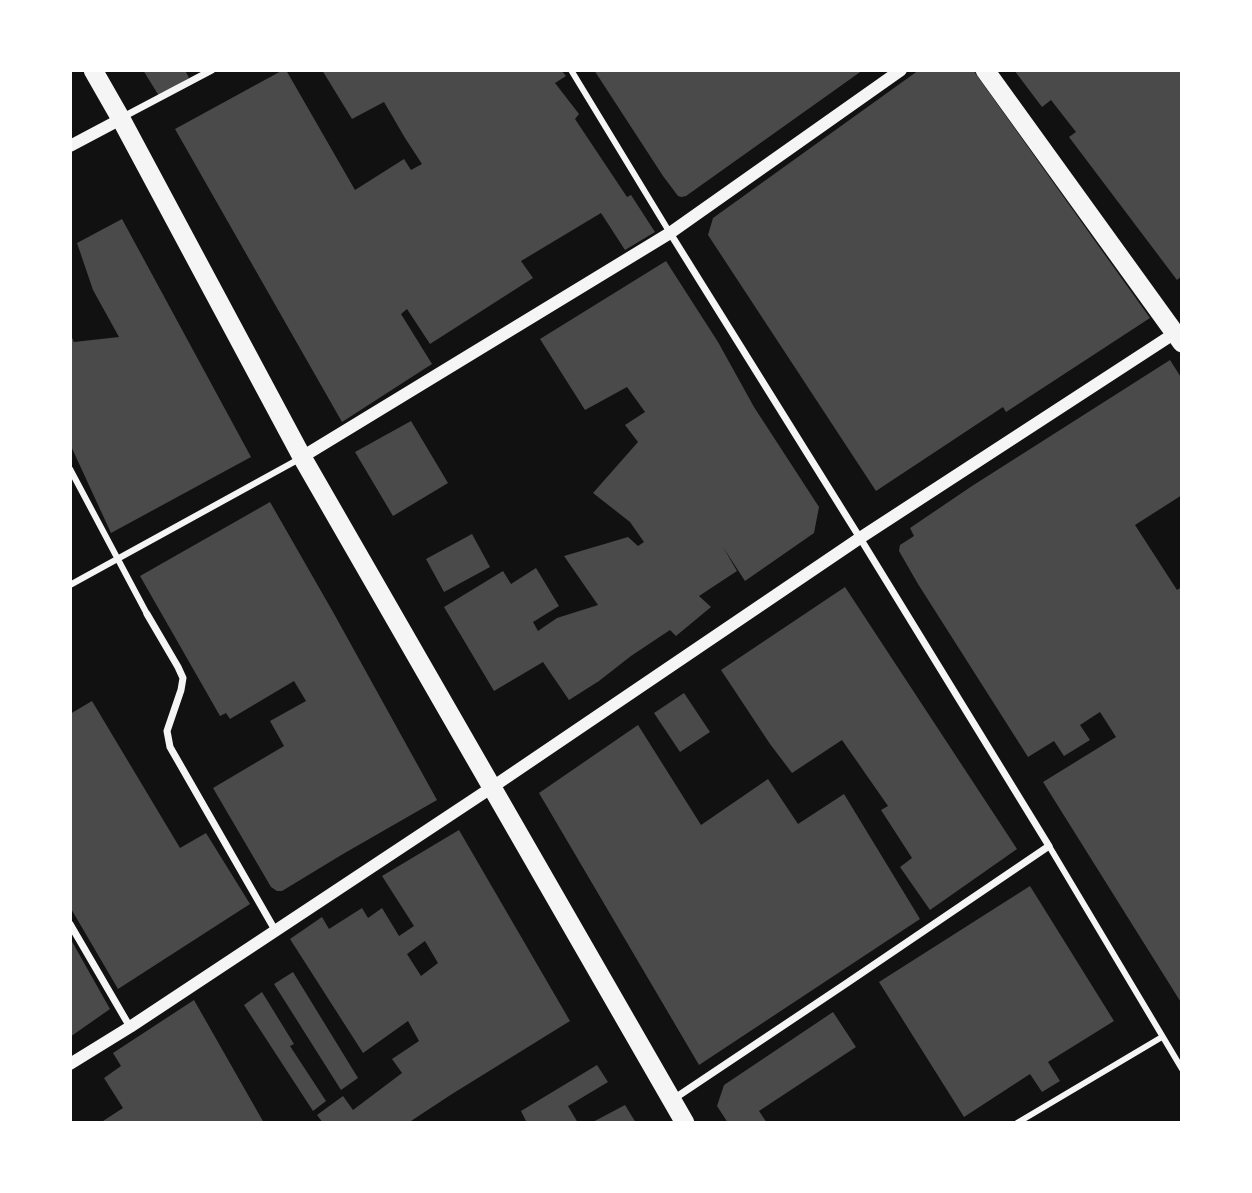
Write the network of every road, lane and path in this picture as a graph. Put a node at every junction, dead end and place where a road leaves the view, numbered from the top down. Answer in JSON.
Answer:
{"nodes":[{"id":1,"x":93,"y":70,"type":"edge"},
{"id":2,"x":212,"y":70,"type":"edge"},
{"id":3,"x":571,"y":70,"type":"edge"},
{"id":4,"x":901,"y":70,"type":"edge"},
{"id":5,"x":985,"y":70,"type":"edge"},
{"id":6,"x":121,"y":118,"type":"junction"},
{"id":7,"x":70,"y":146,"type":"edge"},
{"id":8,"x":670,"y":233,"type":"junction"},
{"id":9,"x":1180,"y":335,"type":"edge"},
{"id":10,"x":302,"y":457,"type":"junction"},
{"id":11,"x":70,"y":469,"type":"edge"},
{"id":12,"x":860,"y":538,"type":"junction"},
{"id":13,"x":118,"y":560,"type":"junction"},
{"id":14,"x":70,"y":585,"type":"edge"},
{"id":15,"x":147,"y":614,"type":"joint"},
{"id":16,"x":491,"y":788,"type":"junction"},
{"id":17,"x":1049,"y":846,"type":"junction"},
{"id":18,"x":70,"y":924,"type":"edge"},
{"id":19,"x":275,"y":930,"type":"junction"},
{"id":20,"x":130,"y":1027,"type":"junction"},
{"id":21,"x":1162,"y":1037,"type":"junction"},
{"id":22,"x":70,"y":1064,"type":"edge"},
{"id":23,"x":1182,"y":1069,"type":"edge"},
{"id":24,"x":671,"y":1100,"type":"junction"},
{"id":25,"x":685,"y":1123,"type":"edge"},
{"id":26,"x":1017,"y":1123,"type":"edge"}],
"edges":[{"from":1,"to":6,"type":"highway"},
{"from":2,"to":6,"type":"street"},
{"from":3,"to":8,"type":"street"},
{"from":4,"to":8,"type":"street"},
{"from":5,"to":9,"type":"highway"},
{"from":6,"to":7,"type":"street"},
{"from":6,"to":10,"type":"highway"},
{"from":8,"to":10,"type":"street"},
{"from":8,"to":12,"type":"street"},
{"from":9,"to":12,"type":"street"},
{"from":10,"to":13,"type":"street"},
{"from":10,"to":16,"type":"highway"},
{"from":11,"to":13,"type":"street"},
{"from":12,"to":16,"type":"street"},
{"from":12,"to":17,"type":"street"},
{"from":13,"to":14,"type":"street"},
{"from":13,"to":15,"type":"street"},
{"from":15,"to":19,"type":"street"},
{"from":16,"to":19,"type":"street"},
{"from":16,"to":24,"type":"highway"},
{"from":17,"to":21,"type":"street"},
{"from":17,"to":24,"type":"street"},
{"from":18,"to":20,"type":"street"},
{"from":19,"to":20,"type":"street"},
{"from":20,"to":22,"type":"street"},
{"from":21,"to":23,"type":"street"},
{"from":21,"to":26,"type":"street"},
{"from":24,"to":25,"type":"highway"}]}
